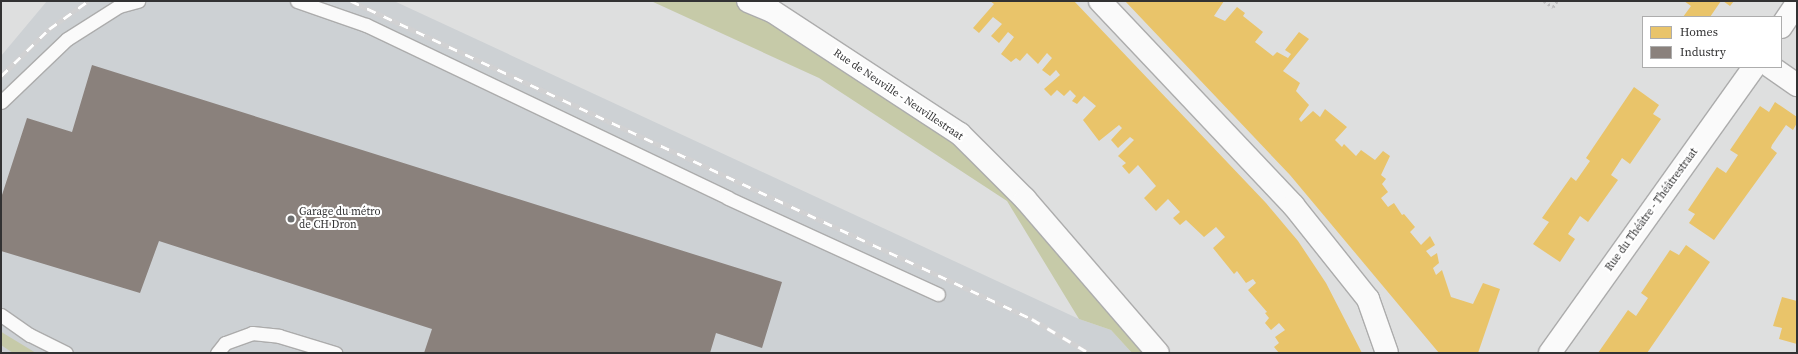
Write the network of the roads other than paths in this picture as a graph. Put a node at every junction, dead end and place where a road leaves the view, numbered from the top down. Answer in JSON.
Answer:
{"nodes":[{"id":1,"x":138,"y":1,"type":"edge"},
{"id":2,"x":297,"y":1,"type":"edge"},
{"id":3,"x":748,"y":1,"type":"edge"},
{"id":4,"x":1100,"y":1,"type":"edge"},
{"id":5,"x":1797,"y":3,"type":"edge"},
{"id":6,"x":1782,"y":26,"type":"edge"},
{"id":7,"x":1753,"y":68,"type":"edge"},
{"id":8,"x":1772,"y":68,"type":"edge"},
{"id":9,"x":1797,"y":85,"type":"edge"},
{"id":10,"x":1,"y":102,"type":"edge"},
{"id":11,"x":938,"y":294,"type":"dead end"},
{"id":12,"x":1,"y":315,"type":"edge"},
{"id":13,"x":66,"y":353,"type":"edge"},
{"id":14,"x":217,"y":353,"type":"edge"},
{"id":15,"x":335,"y":353,"type":"edge"},
{"id":16,"x":1158,"y":353,"type":"edge"},
{"id":17,"x":1387,"y":353,"type":"edge"},
{"id":18,"x":1550,"y":353,"type":"edge"}],
"edges":[{"from":1,"to":10,"type":"lane"},
{"from":2,"to":11,"type":"lane"},
{"from":3,"to":16,"type":"street","name":"Rue de Neuville - Neuvillestraat"},
{"from":4,"to":17,"type":"street"},
{"from":5,"to":6,"type":"street"},
{"from":7,"to":18,"type":"street","name":"Rue du Théâtre - Théâtrestraat"},
{"from":8,"to":9,"type":"street"},
{"from":12,"to":13,"type":"lane"},
{"from":14,"to":15,"type":"lane"}]}
